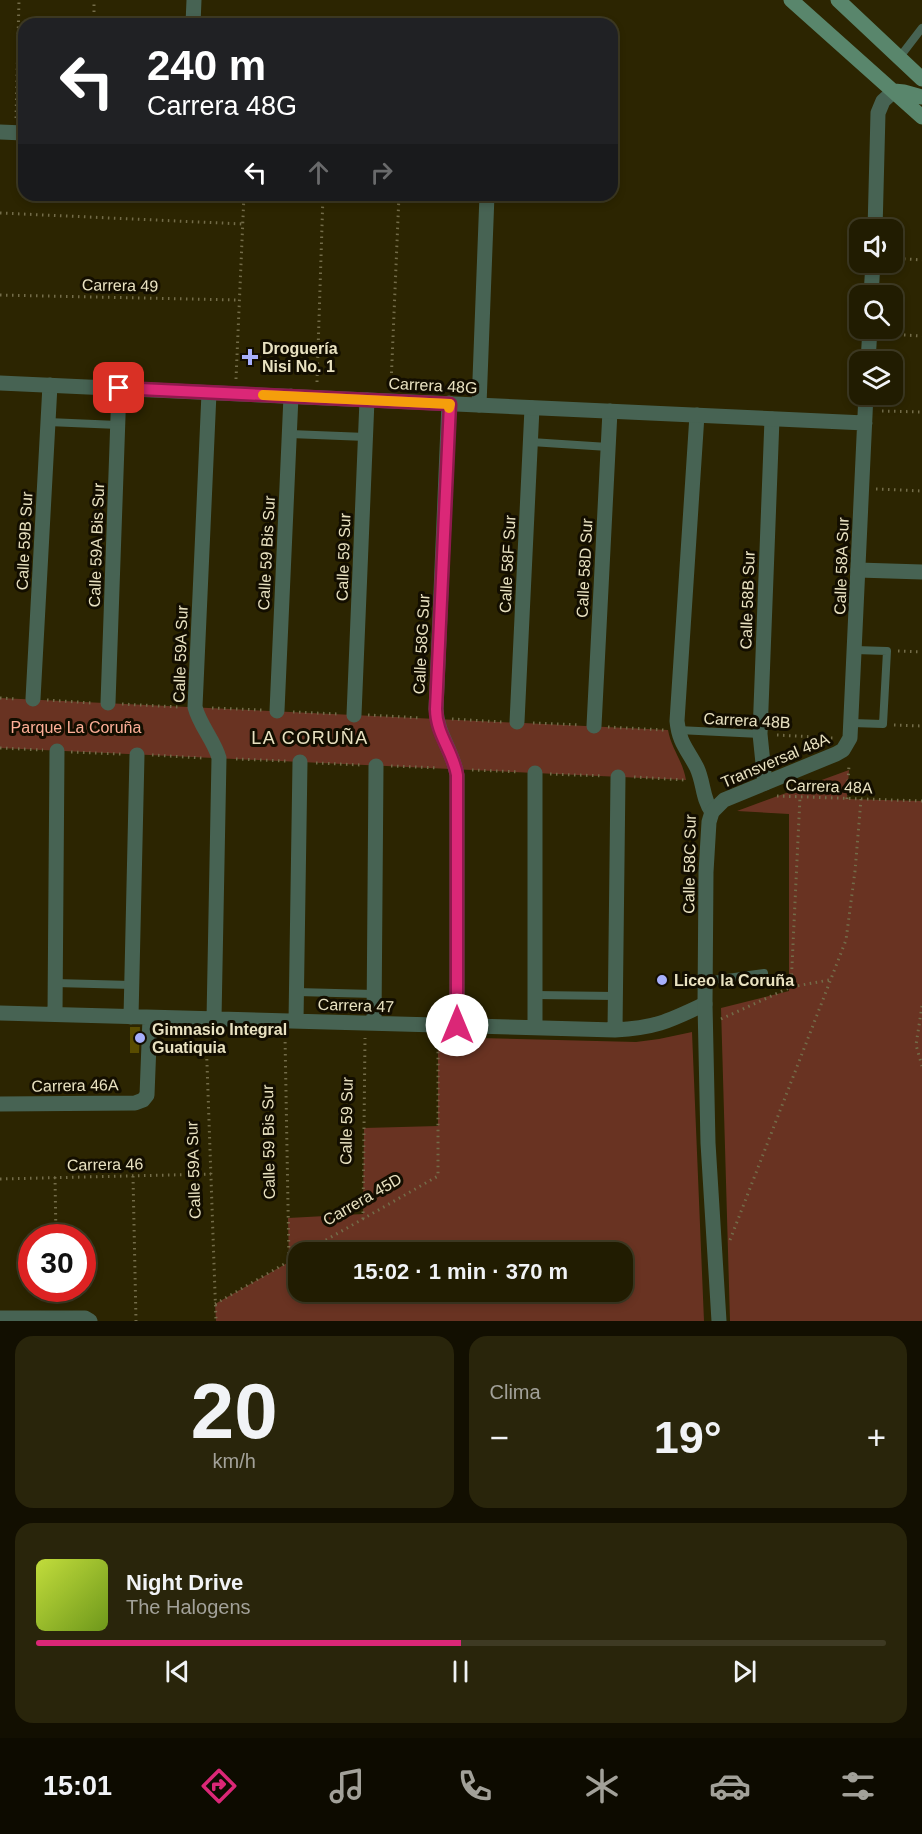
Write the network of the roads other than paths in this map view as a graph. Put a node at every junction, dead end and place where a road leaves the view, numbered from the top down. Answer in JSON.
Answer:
{"nodes":[{"id":1,"x":194,"y":0,"type":"edge"},
{"id":2,"x":791,"y":0,"type":"edge"},
{"id":3,"x":838,"y":0,"type":"edge"},
{"id":4,"x":193,"y":18,"type":"edge"},
{"id":5,"x":922,"y":28,"type":"edge"},
{"id":6,"x":900,"y":58,"type":"junction"},
{"id":7,"x":922,"y":79,"type":"edge"},
{"id":8,"x":894,"y":91,"type":"junction"},
{"id":9,"x":922,"y":97,"type":"edge"},
{"id":10,"x":922,"y":117,"type":"edge"},
{"id":11,"x":0,"y":132,"type":"edge"},
{"id":12,"x":18,"y":133,"type":"edge"},
{"id":13,"x":487,"y":201,"type":"edge"},
{"id":14,"x":875,"y":219,"type":"edge"},
{"id":15,"x":0,"y":383,"type":"edge"},
{"id":16,"x":50,"y":385,"type":"junction"},
{"id":17,"x":119,"y":388,"type":"junction"},
{"id":18,"x":209,"y":393,"type":"junction"},
{"id":19,"x":291,"y":396,"type":"junction"},
{"id":20,"x":367,"y":400,"type":"junction"},
{"id":21,"x":450,"y":404,"type":"junction"},
{"id":22,"x":479,"y":405,"type":"junction"},
{"id":23,"x":532,"y":408,"type":"junction"},
{"id":24,"x":866,"y":409,"type":"edge"},
{"id":25,"x":610,"y":411,"type":"junction"},
{"id":26,"x":697,"y":415,"type":"junction"},
{"id":27,"x":772,"y":418,"type":"junction"},
{"id":28,"x":48,"y":422,"type":"junction"},
{"id":29,"x":118,"y":425,"type":"junction"},
{"id":30,"x":290,"y":434,"type":"junction"},
{"id":31,"x":366,"y":437,"type":"junction"},
{"id":32,"x":531,"y":442,"type":"junction"},
{"id":33,"x":608,"y":447,"type":"junction"},
{"id":34,"x":858,"y":570,"type":"junction"},
{"id":35,"x":922,"y":572,"type":"edge"},
{"id":36,"x":855,"y":650,"type":"junction"},
{"id":37,"x":33,"y":699,"type":"dead end"},
{"id":38,"x":108,"y":704,"type":"dead end"},
{"id":39,"x":277,"y":711,"type":"dead end"},
{"id":40,"x":354,"y":715,"type":"dead end"},
{"id":41,"x":518,"y":722,"type":"dead end"},
{"id":42,"x":594,"y":726,"type":"dead end"},
{"id":43,"x":678,"y":730,"type":"junction"},
{"id":44,"x":851,"y":731,"type":"junction"},
{"id":45,"x":760,"y":734,"type":"junction"},
{"id":46,"x":57,"y":751,"type":"dead end"},
{"id":47,"x":137,"y":754,"type":"dead end"},
{"id":48,"x":300,"y":762,"type":"dead end"},
{"id":49,"x":376,"y":765,"type":"dead end"},
{"id":50,"x":535,"y":773,"type":"dead end"},
{"id":51,"x":618,"y":777,"type":"dead end"},
{"id":52,"x":767,"y":790,"type":"junction"},
{"id":53,"x":711,"y":812,"type":"junction"},
{"id":54,"x":764,"y":973,"type":"dead end"},
{"id":55,"x":705,"y":981,"type":"junction"},
{"id":56,"x":56,"y":983,"type":"junction"},
{"id":57,"x":132,"y":985,"type":"junction"},
{"id":58,"x":297,"y":992,"type":"junction"},
{"id":59,"x":374,"y":994,"type":"junction"},
{"id":60,"x":535,"y":994,"type":"junction"},
{"id":61,"x":616,"y":996,"type":"junction"},
{"id":62,"x":705,"y":1004,"type":"junction"},
{"id":63,"x":0,"y":1013,"type":"edge"},
{"id":64,"x":55,"y":1014,"type":"junction"},
{"id":65,"x":131,"y":1017,"type":"junction"},
{"id":66,"x":150,"y":1018,"type":"junction"},
{"id":67,"x":210,"y":1019,"type":"junction"},
{"id":68,"x":290,"y":1021,"type":"junction"},
{"id":69,"x":370,"y":1023,"type":"junction"},
{"id":70,"x":457,"y":1025,"type":"junction"},
{"id":71,"x":535,"y":1028,"type":"junction"},
{"id":72,"x":615,"y":1030,"type":"junction"},
{"id":73,"x":0,"y":1104,"type":"edge"},
{"id":74,"x":0,"y":1318,"type":"edge"},
{"id":75,"x":90,"y":1321,"type":"edge"},
{"id":76,"x":719,"y":1321,"type":"edge"}],
"edges":[{"from":1,"to":4,"type":"street"},
{"from":2,"to":8,"type":"main road"},
{"from":3,"to":6,"type":"main road"},
{"from":5,"to":6,"type":"lane"},
{"from":6,"to":7,"type":"main road"},
{"from":8,"to":9,"type":"main road"},
{"from":8,"to":10,"type":"main road"},
{"from":8,"to":14,"type":"street"},
{"from":11,"to":12,"type":"street"},
{"from":13,"to":22,"type":"street"},
{"from":15,"to":16,"type":"street","name":"Carrera 48G"},
{"from":16,"to":17,"type":"street","name":"Carrera 48G"},
{"from":16,"to":28,"type":"street","name":"Calle 59B Sur"},
{"from":17,"to":18,"type":"street","name":"Carrera 48G"},
{"from":17,"to":29,"type":"street","name":"Calle 59A Bis Sur"},
{"from":18,"to":19,"type":"street","name":"Carrera 48G"},
{"from":18,"to":67,"type":"street","name":"Calle 59A Sur"},
{"from":19,"to":20,"type":"street","name":"Carrera 48G"},
{"from":19,"to":30,"type":"street","name":"Calle 59 Bis Sur"},
{"from":20,"to":21,"type":"street","name":"Carrera 48G"},
{"from":20,"to":31,"type":"street","name":"Calle 59 Sur"},
{"from":21,"to":22,"type":"street","name":"Carrera 48G"},
{"from":21,"to":70,"type":"street","name":"Calle 58G Sur"},
{"from":22,"to":23,"type":"street","name":"Carrera 48G"},
{"from":23,"to":25,"type":"street","name":"Carrera 48G"},
{"from":23,"to":32,"type":"street","name":"Calle 58F Sur"},
{"from":24,"to":27,"type":"street","name":"Carrera 48G"},
{"from":24,"to":34,"type":"street","name":"Calle 58A Sur"},
{"from":25,"to":26,"type":"street","name":"Carrera 48G"},
{"from":25,"to":33,"type":"street","name":"Calle 58D Sur"},
{"from":26,"to":27,"type":"street","name":"Carrera 48G"},
{"from":26,"to":43,"type":"street","name":"Calle 58C Sur"},
{"from":27,"to":45,"type":"street","name":"Calle 58B Sur"},
{"from":28,"to":29,"type":"lane"},
{"from":28,"to":37,"type":"street","name":"Calle 59B Sur"},
{"from":29,"to":38,"type":"street","name":"Calle 59A Bis Sur"},
{"from":30,"to":31,"type":"lane"},
{"from":30,"to":39,"type":"street","name":"Calle 59 Bis Sur"},
{"from":31,"to":40,"type":"street","name":"Calle 59 Sur"},
{"from":32,"to":33,"type":"lane"},
{"from":32,"to":41,"type":"street","name":"Calle 58F Sur"},
{"from":33,"to":42,"type":"street","name":"Calle 58D Sur"},
{"from":34,"to":35,"type":"street"},
{"from":34,"to":36,"type":"street","name":"Calle 58A Sur"},
{"from":36,"to":44,"type":"street","name":"Calle 58A Sur"},
{"from":36,"to":44,"type":"lane"},
{"from":43,"to":45,"type":"lane","name":"Carrera 48B"},
{"from":43,"to":53,"type":"street","name":"Calle 58C Sur"},
{"from":44,"to":52,"type":"street","name":"Transversal 48A"},
{"from":45,"to":52,"type":"street","name":"Calle 58B Sur"},
{"from":46,"to":56,"type":"street"},
{"from":47,"to":57,"type":"street"},
{"from":48,"to":58,"type":"street"},
{"from":49,"to":59,"type":"street"},
{"from":50,"to":60,"type":"street"},
{"from":51,"to":61,"type":"street"},
{"from":52,"to":53,"type":"street","name":"Transversal 48A"},
{"from":53,"to":55,"type":"street","name":"Calle 58C Sur"},
{"from":54,"to":55,"type":"lane"},
{"from":55,"to":62,"type":"street","name":"Calle 58C Sur"},
{"from":56,"to":57,"type":"lane"},
{"from":56,"to":64,"type":"street"},
{"from":57,"to":65,"type":"street"},
{"from":58,"to":59,"type":"lane"},
{"from":58,"to":68,"type":"street"},
{"from":59,"to":69,"type":"street"},
{"from":60,"to":61,"type":"lane"},
{"from":60,"to":71,"type":"street"},
{"from":61,"to":72,"type":"street"},
{"from":62,"to":72,"type":"street","name":"Carrera 47"},
{"from":62,"to":76,"type":"street","name":"Calle 58C Sur"},
{"from":63,"to":64,"type":"street","name":"Carrera 47"},
{"from":64,"to":65,"type":"street","name":"Carrera 47"},
{"from":65,"to":66,"type":"street","name":"Carrera 47"},
{"from":66,"to":67,"type":"street","name":"Carrera 47"},
{"from":66,"to":73,"type":"street","name":"Carrera 46A"},
{"from":67,"to":68,"type":"street","name":"Carrera 47"},
{"from":68,"to":69,"type":"street","name":"Carrera 47"},
{"from":69,"to":70,"type":"street","name":"Carrera 47"},
{"from":70,"to":71,"type":"street","name":"Carrera 47"},
{"from":71,"to":72,"type":"street","name":"Carrera 47"},
{"from":74,"to":75,"type":"street"}]}
